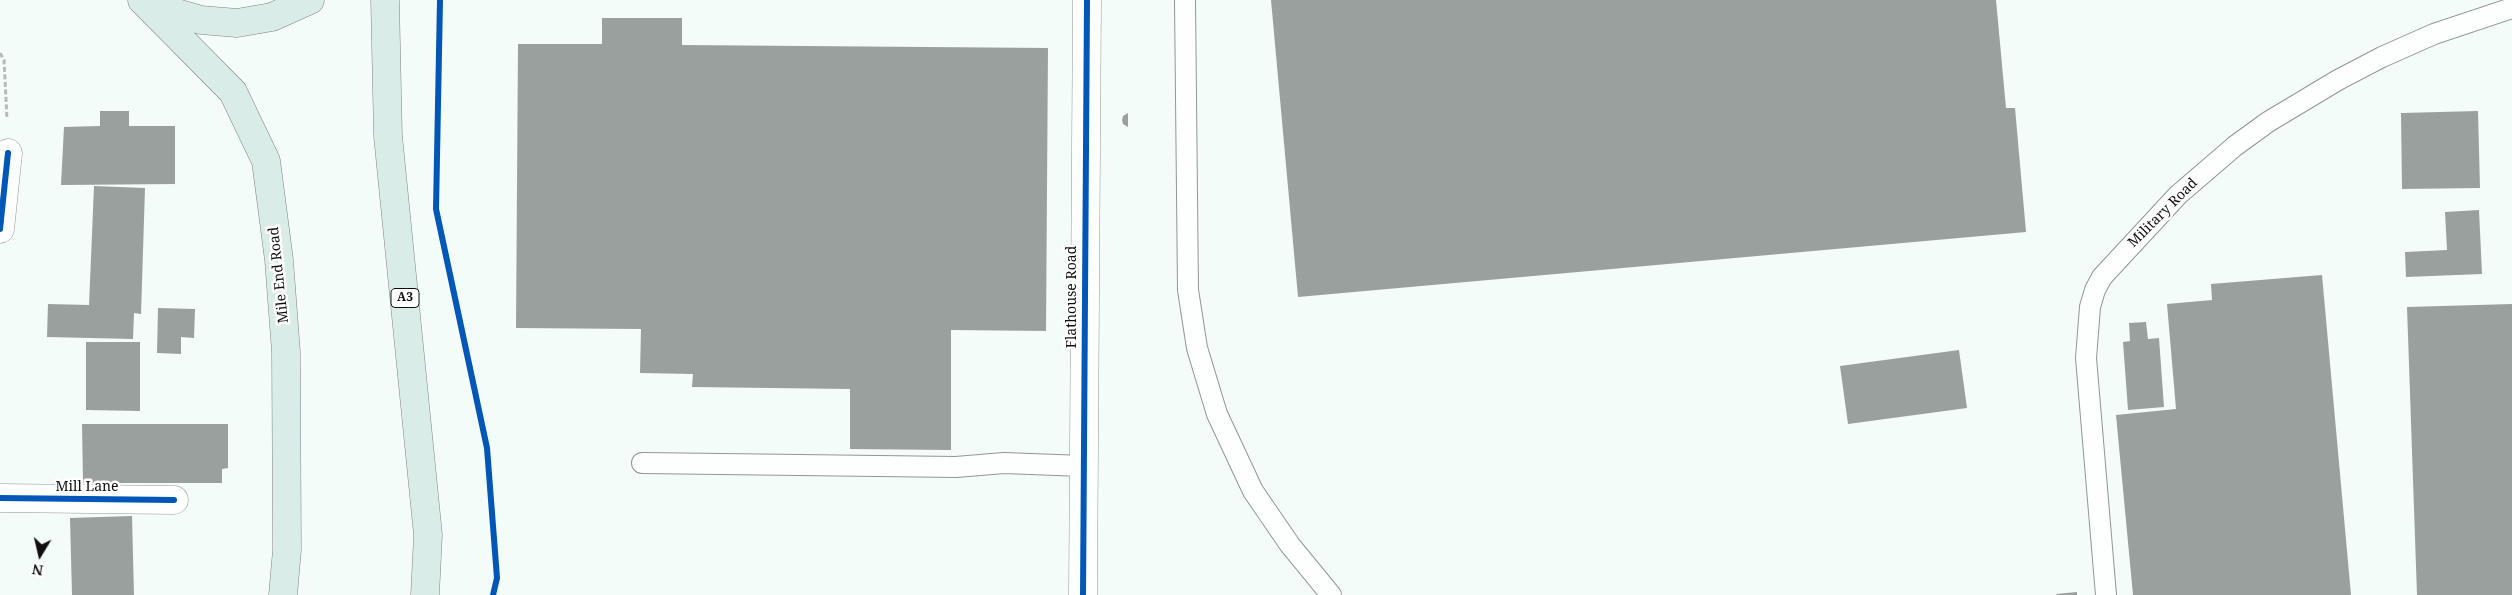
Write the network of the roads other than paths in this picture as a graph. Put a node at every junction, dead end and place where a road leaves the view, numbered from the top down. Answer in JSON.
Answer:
{"nodes":[{"id":1,"x":142,"y":0,"type":"edge"},
{"id":2,"x":147,"y":0,"type":"edge"},
{"id":3,"x":310,"y":0,"type":"edge"},
{"id":4,"x":385,"y":0,"type":"edge"},
{"id":5,"x":1087,"y":0,"type":"edge"},
{"id":6,"x":1185,"y":0,"type":"edge"},
{"id":7,"x":2512,"y":8,"type":"edge"},
{"id":8,"x":8,"y":153,"type":"road end"},
{"id":9,"x":0,"y":229,"type":"edge"},
{"id":10,"x":642,"y":463,"type":"dead end"},
{"id":11,"x":1084,"y":466,"type":"junction"},
{"id":12,"x":0,"y":498,"type":"edge"},
{"id":13,"x":174,"y":500,"type":"dead end"},
{"id":14,"x":283,"y":595,"type":"edge"},
{"id":15,"x":425,"y":595,"type":"edge"},
{"id":16,"x":1083,"y":595,"type":"edge"},
{"id":17,"x":1331,"y":595,"type":"edge"},
{"id":18,"x":2106,"y":595,"type":"edge"}],
"edges":[{"from":1,"to":14,"type":"main road","name":"Mile End Road"},
{"from":2,"to":3,"type":"main road"},
{"from":4,"to":15,"type":"main road","number":"A3"},
{"from":5,"to":11,"type":"street","name":"Flathouse Road"},
{"from":6,"to":17,"type":"lane"},
{"from":7,"to":18,"type":"lane","name":"Military Road"},
{"from":8,"to":9,"type":"street"},
{"from":10,"to":11,"type":"lane"},
{"from":11,"to":16,"type":"street","name":"Flathouse Road"},
{"from":12,"to":13,"type":"street","name":"Mill Lane"}]}
